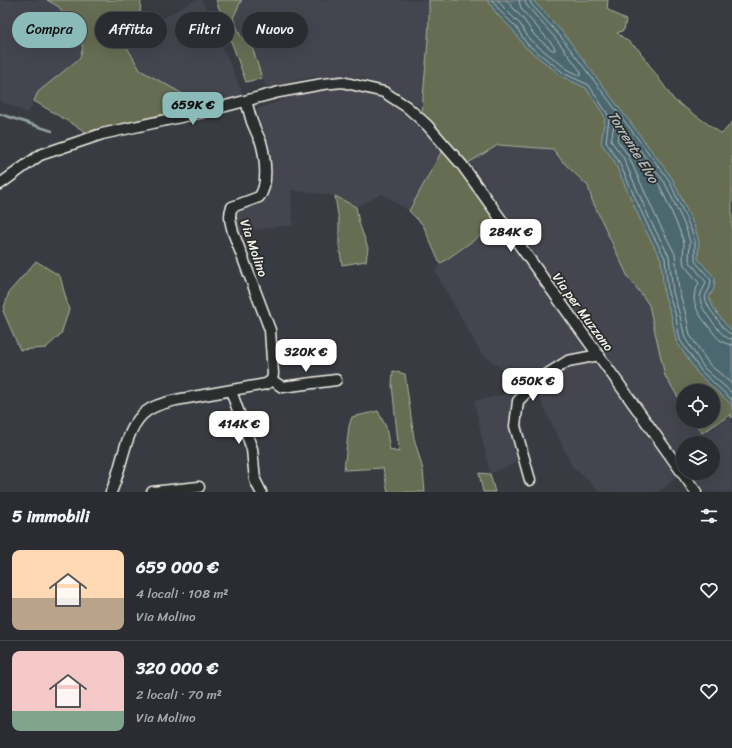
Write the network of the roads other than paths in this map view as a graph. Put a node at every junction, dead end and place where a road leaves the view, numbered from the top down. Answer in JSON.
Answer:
{"nodes":[{"id":1,"x":246,"y":101,"type":"junction"},
{"id":2,"x":0,"y":184,"type":"edge"},
{"id":3,"x":599,"y":355,"type":"junction"},
{"id":4,"x":272,"y":380,"type":"junction"},
{"id":5,"x":336,"y":380,"type":"dead end"},
{"id":6,"x":231,"y":391,"type":"junction"},
{"id":7,"x":530,"y":480,"type":"dead end"},
{"id":8,"x":199,"y":487,"type":"dead end"},
{"id":9,"x":166,"y":491,"type":"edge"},
{"id":10,"x":110,"y":492,"type":"edge"},
{"id":11,"x":152,"y":492,"type":"edge"},
{"id":12,"x":261,"y":492,"type":"edge"},
{"id":13,"x":696,"y":492,"type":"edge"}],
"edges":[{"from":1,"to":2,"type":"street","name":"Via per Muzzano"},
{"from":1,"to":3,"type":"street","name":"Via per Muzzano"},
{"from":1,"to":4,"type":"street","name":"Via Molino"},
{"from":3,"to":7,"type":"street"},
{"from":3,"to":13,"type":"street","name":"Via per Muzzano"},
{"from":4,"to":5,"type":"street"},
{"from":4,"to":6,"type":"street"},
{"from":6,"to":10,"type":"street"},
{"from":6,"to":12,"type":"street"},
{"from":8,"to":9,"type":"street"},
{"from":9,"to":11,"type":"street"}]}
